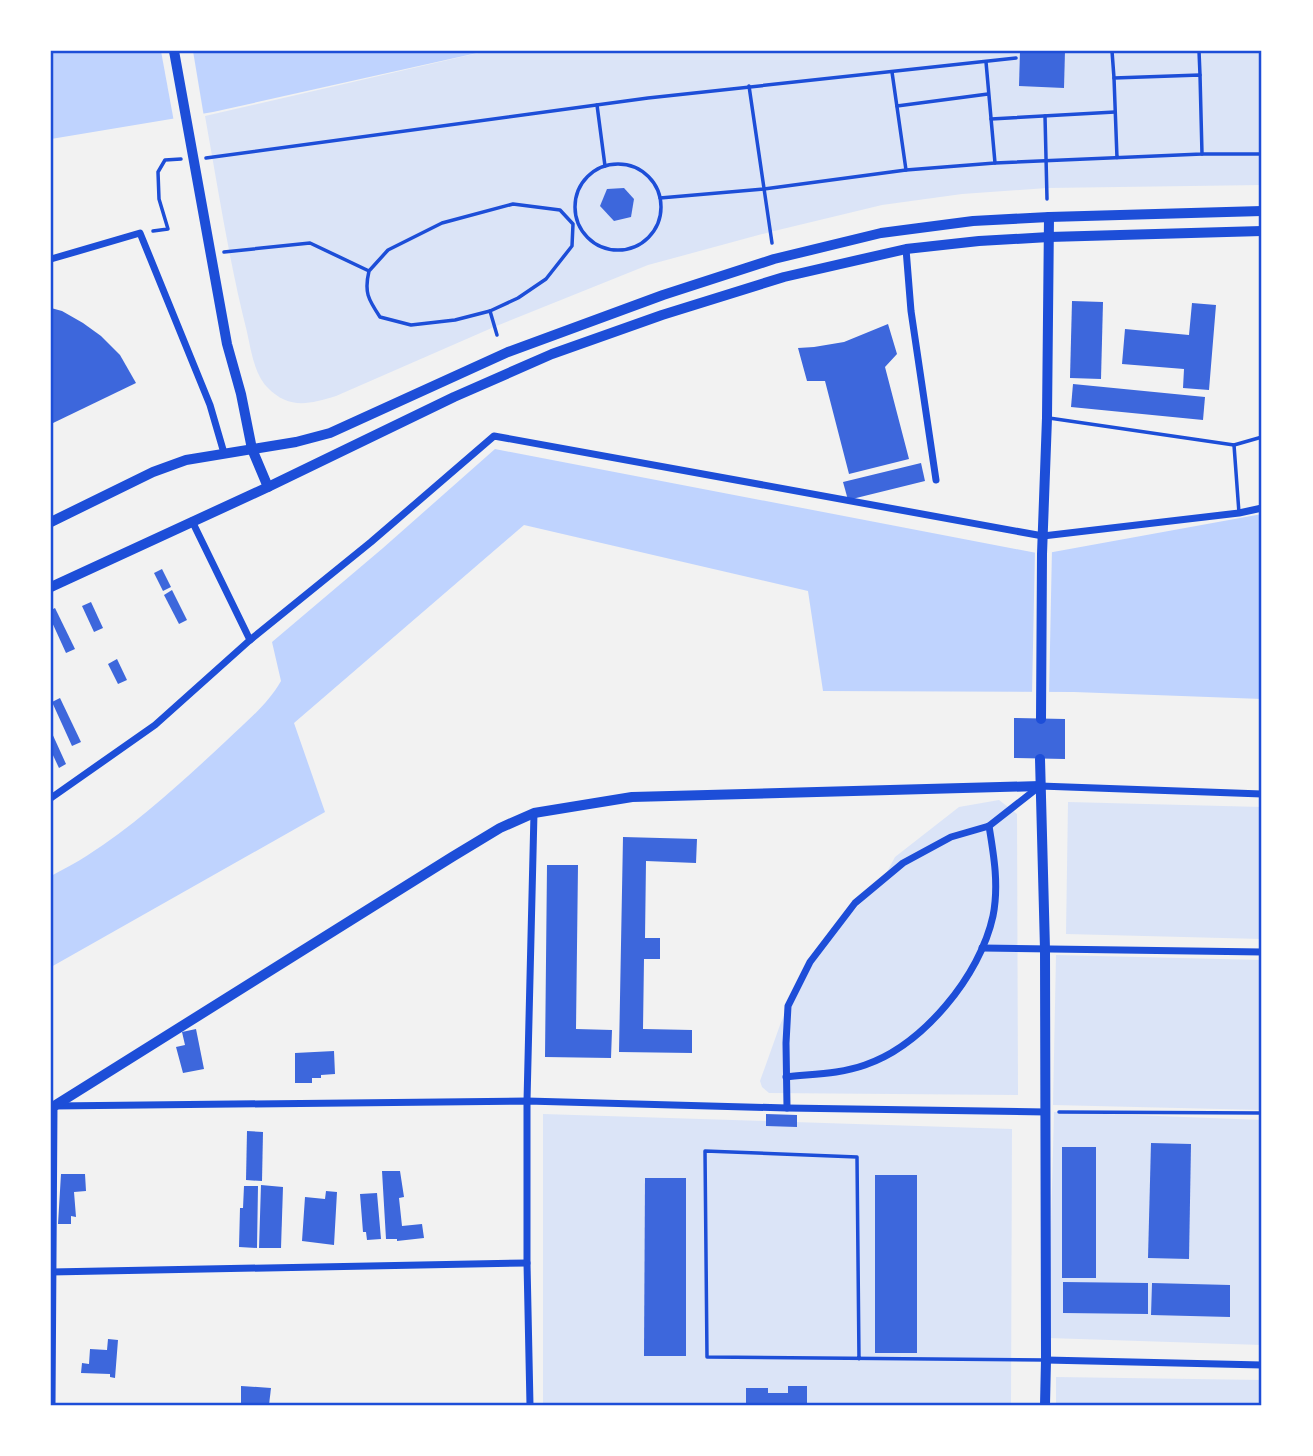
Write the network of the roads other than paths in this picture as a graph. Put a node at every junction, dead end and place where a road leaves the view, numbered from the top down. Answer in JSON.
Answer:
{"nodes":[{"id":1,"x":174,"y":51,"type":"edge"},
{"id":2,"x":1262,"y":211,"type":"edge"},
{"id":3,"x":1049,"y":217,"type":"junction"},
{"id":4,"x":1262,"y":231,"type":"edge"},
{"id":5,"x":1049,"y":237,"type":"junction"},
{"id":6,"x":906,"y":249,"type":"junction"},
{"id":7,"x":51,"y":259,"type":"edge"},
{"id":8,"x":1047,"y":418,"type":"junction"},
{"id":9,"x":1262,"y":437,"type":"edge"},
{"id":10,"x":1234,"y":444,"type":"junction"},
{"id":11,"x":252,"y":449,"type":"junction"},
{"id":12,"x":224,"y":453,"type":"junction"},
{"id":13,"x":936,"y":480,"type":"dead end"},
{"id":14,"x":268,"y":487,"type":"junction"},
{"id":15,"x":1262,"y":508,"type":"edge"},
{"id":16,"x":1239,"y":513,"type":"junction"},
{"id":17,"x":192,"y":521,"type":"junction"},
{"id":18,"x":51,"y":522,"type":"edge"},
{"id":19,"x":1043,"y":536,"type":"junction"},
{"id":20,"x":51,"y":587,"type":"edge"},
{"id":21,"x":250,"y":640,"type":"junction"},
{"id":22,"x":1041,"y":719,"type":"dead end"},
{"id":23,"x":1040,"y":759,"type":"dead end"},
{"id":24,"x":1040,"y":786,"type":"junction"},
{"id":25,"x":1262,"y":794,"type":"edge"},
{"id":26,"x":51,"y":798,"type":"edge"},
{"id":27,"x":534,"y":813,"type":"junction"},
{"id":28,"x":989,"y":826,"type":"junction"},
{"id":29,"x":982,"y":948,"type":"junction"},
{"id":30,"x":1045,"y":949,"type":"junction"},
{"id":31,"x":1262,"y":951,"type":"edge"},
{"id":32,"x":786,"y":1077,"type":"junction"},
{"id":33,"x":527,"y":1101,"type":"junction"},
{"id":34,"x":52,"y":1107,"type":"edge"},
{"id":35,"x":787,"y":1108,"type":"junction"},
{"id":36,"x":1046,"y":1112,"type":"junction"},
{"id":37,"x":527,"y":1263,"type":"junction"},
{"id":38,"x":52,"y":1272,"type":"edge"},
{"id":39,"x":859,"y":1359,"type":"junction"},
{"id":40,"x":1046,"y":1360,"type":"junction"},
{"id":41,"x":1262,"y":1365,"type":"edge"},
{"id":42,"x":52,"y":1405,"type":"edge"},
{"id":43,"x":530,"y":1405,"type":"edge"},
{"id":44,"x":1045,"y":1405,"type":"edge"}],
"edges":[{"from":1,"to":11,"type":"main road"},
{"from":2,"to":3,"type":"main road"},
{"from":3,"to":5,"type":"main road"},
{"from":3,"to":11,"type":"main road"},
{"from":4,"to":5,"type":"main road"},
{"from":5,"to":6,"type":"main road"},
{"from":5,"to":8,"type":"main road"},
{"from":6,"to":13,"type":"street"},
{"from":6,"to":14,"type":"main road"},
{"from":7,"to":12,"type":"street"},
{"from":8,"to":10,"type":"lane"},
{"from":8,"to":19,"type":"main road"},
{"from":9,"to":10,"type":"lane"},
{"from":10,"to":16,"type":"lane"},
{"from":11,"to":12,"type":"main road"},
{"from":11,"to":14,"type":"main road"},
{"from":12,"to":18,"type":"main road"},
{"from":14,"to":17,"type":"main road"},
{"from":15,"to":16,"type":"street"},
{"from":16,"to":19,"type":"street"},
{"from":17,"to":20,"type":"main road"},
{"from":17,"to":21,"type":"street"},
{"from":19,"to":21,"type":"street"},
{"from":19,"to":22,"type":"main road"},
{"from":21,"to":26,"type":"street"},
{"from":23,"to":24,"type":"main road"},
{"from":24,"to":25,"type":"street"},
{"from":24,"to":27,"type":"street"},
{"from":24,"to":28,"type":"street"},
{"from":24,"to":30,"type":"main road"},
{"from":27,"to":33,"type":"street"},
{"from":27,"to":34,"type":"street"},
{"from":28,"to":29,"type":"street"},
{"from":28,"to":32,"type":"street"},
{"from":29,"to":30,"type":"street"},
{"from":29,"to":32,"type":"street"},
{"from":30,"to":31,"type":"street"},
{"from":30,"to":36,"type":"main road"},
{"from":32,"to":35,"type":"street"},
{"from":33,"to":34,"type":"street"},
{"from":33,"to":35,"type":"street"},
{"from":33,"to":37,"type":"street"},
{"from":34,"to":38,"type":"street"},
{"from":35,"to":36,"type":"street"},
{"from":36,"to":40,"type":"main road"},
{"from":37,"to":38,"type":"street"},
{"from":37,"to":43,"type":"street"},
{"from":38,"to":42,"type":"street"},
{"from":39,"to":39,"type":"lane"},
{"from":39,"to":40,"type":"lane"},
{"from":40,"to":41,"type":"street"},
{"from":40,"to":44,"type":"main road"}]}
